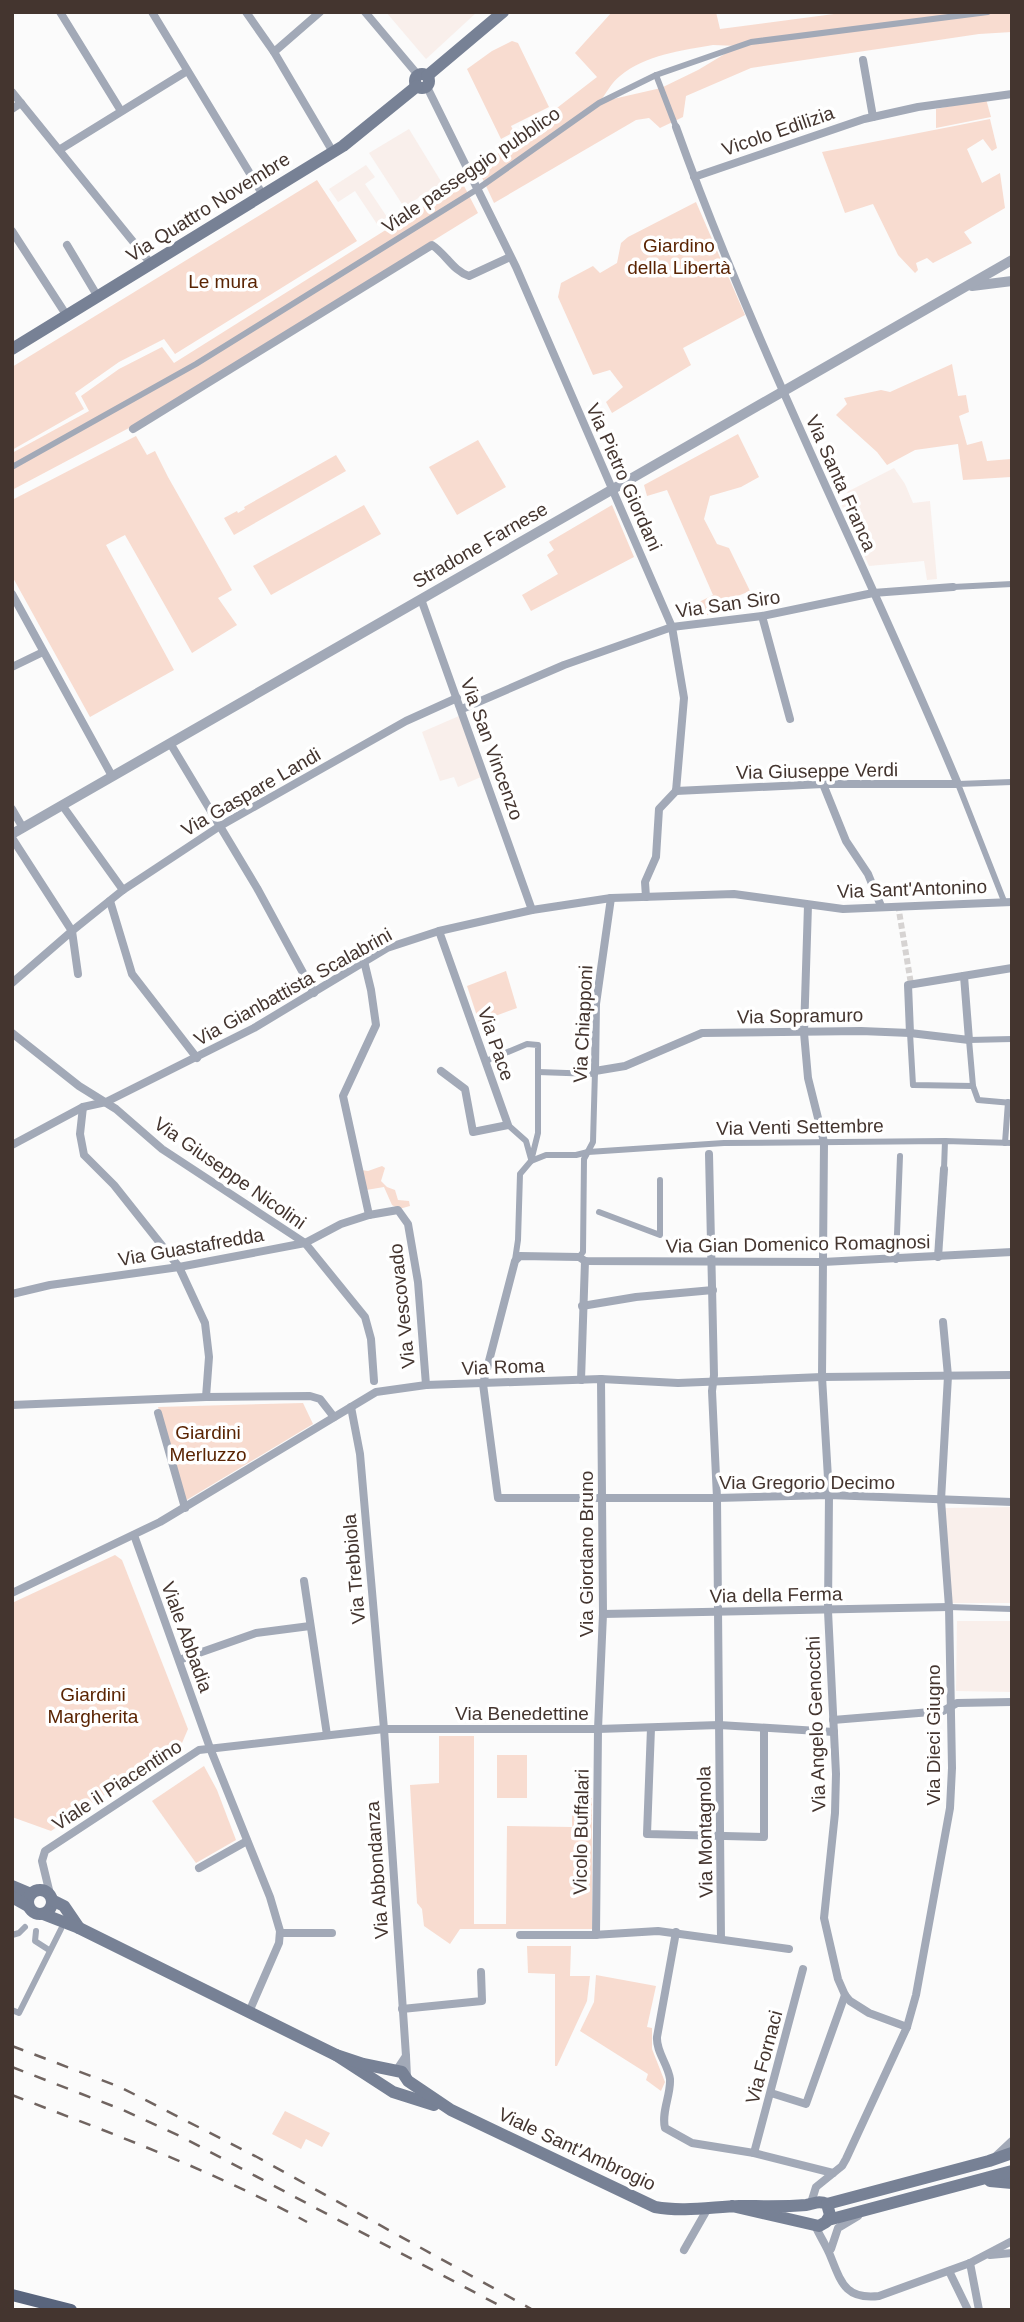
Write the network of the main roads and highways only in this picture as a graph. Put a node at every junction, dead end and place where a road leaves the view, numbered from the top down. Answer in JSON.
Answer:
{"nodes":[{"id":1,"x":503,"y":12,"type":"edge"},
{"id":2,"x":12,"y":349,"type":"edge"},
{"id":3,"x":12,"y":1886,"type":"edge"},
{"id":4,"x":12,"y":1897,"type":"edge"},
{"id":5,"x":51,"y":1897,"type":"junction"},
{"id":6,"x":35,"y":1910,"type":"junction"},
{"id":7,"x":79,"y":1928,"type":"junction"},
{"id":8,"x":336,"y":2055,"type":"junction"},
{"id":9,"x":401,"y":2075,"type":"junction"},
{"id":10,"x":393,"y":2091,"type":"junction"},
{"id":11,"x":451,"y":2110,"type":"junction"},
{"id":12,"x":1012,"y":2153,"type":"edge"},
{"id":13,"x":1012,"y":2171,"type":"edge"},
{"id":14,"x":976,"y":2181,"type":"junction"},
{"id":15,"x":1012,"y":2183,"type":"edge"},
{"id":16,"x":817,"y":2204,"type":"junction"},
{"id":17,"x":732,"y":2206,"type":"junction"},
{"id":18,"x":820,"y":2223,"type":"junction"},
{"id":19,"x":12,"y":2295,"type":"edge"},
{"id":20,"x":71,"y":2310,"type":"edge"}],
"edges":[{"from":1,"to":2,"type":"main road","name":"Via Quattro Novembre"},
{"from":3,"to":6,"type":"main road"},
{"from":4,"to":6,"type":"main road"},
{"from":5,"to":6,"type":"main road"},
{"from":5,"to":6,"type":"main road"},
{"from":5,"to":7,"type":"main road","name":"Viale Sant'Ambrogio"},
{"from":6,"to":7,"type":"main road","name":"Viale Sant'Ambrogio"},
{"from":7,"to":8,"type":"main road","name":"Viale Sant'Ambrogio"},
{"from":8,"to":9,"type":"main road","name":"Viale Sant'Ambrogio"},
{"from":8,"to":10,"type":"main road","name":"Viale Sant'Ambrogio"},
{"from":9,"to":10,"type":"main road"},
{"from":9,"to":10,"type":"main road"},
{"from":9,"to":11,"type":"main road","name":"Viale Sant'Ambrogio"},
{"from":10,"to":11,"type":"main road","name":"Viale Sant'Ambrogio"},
{"from":11,"to":17,"type":"main road","name":"Viale Sant'Ambrogio"},
{"from":12,"to":16,"type":"main road","name":"Viale Sant'Ambrogio"},
{"from":13,"to":14,"type":"main road","name":"Viale Sant'Ambrogio"},
{"from":14,"to":15,"type":"main road"},
{"from":14,"to":18,"type":"main road","name":"Viale Sant'Ambrogio"},
{"from":16,"to":17,"type":"main road","name":"Viale Sant'Ambrogio"},
{"from":16,"to":18,"type":"main road"},
{"from":16,"to":18,"type":"main road"},
{"from":17,"to":18,"type":"main road","name":"Viale Sant'Ambrogio"},
{"from":19,"to":20,"type":"main road"}]}
